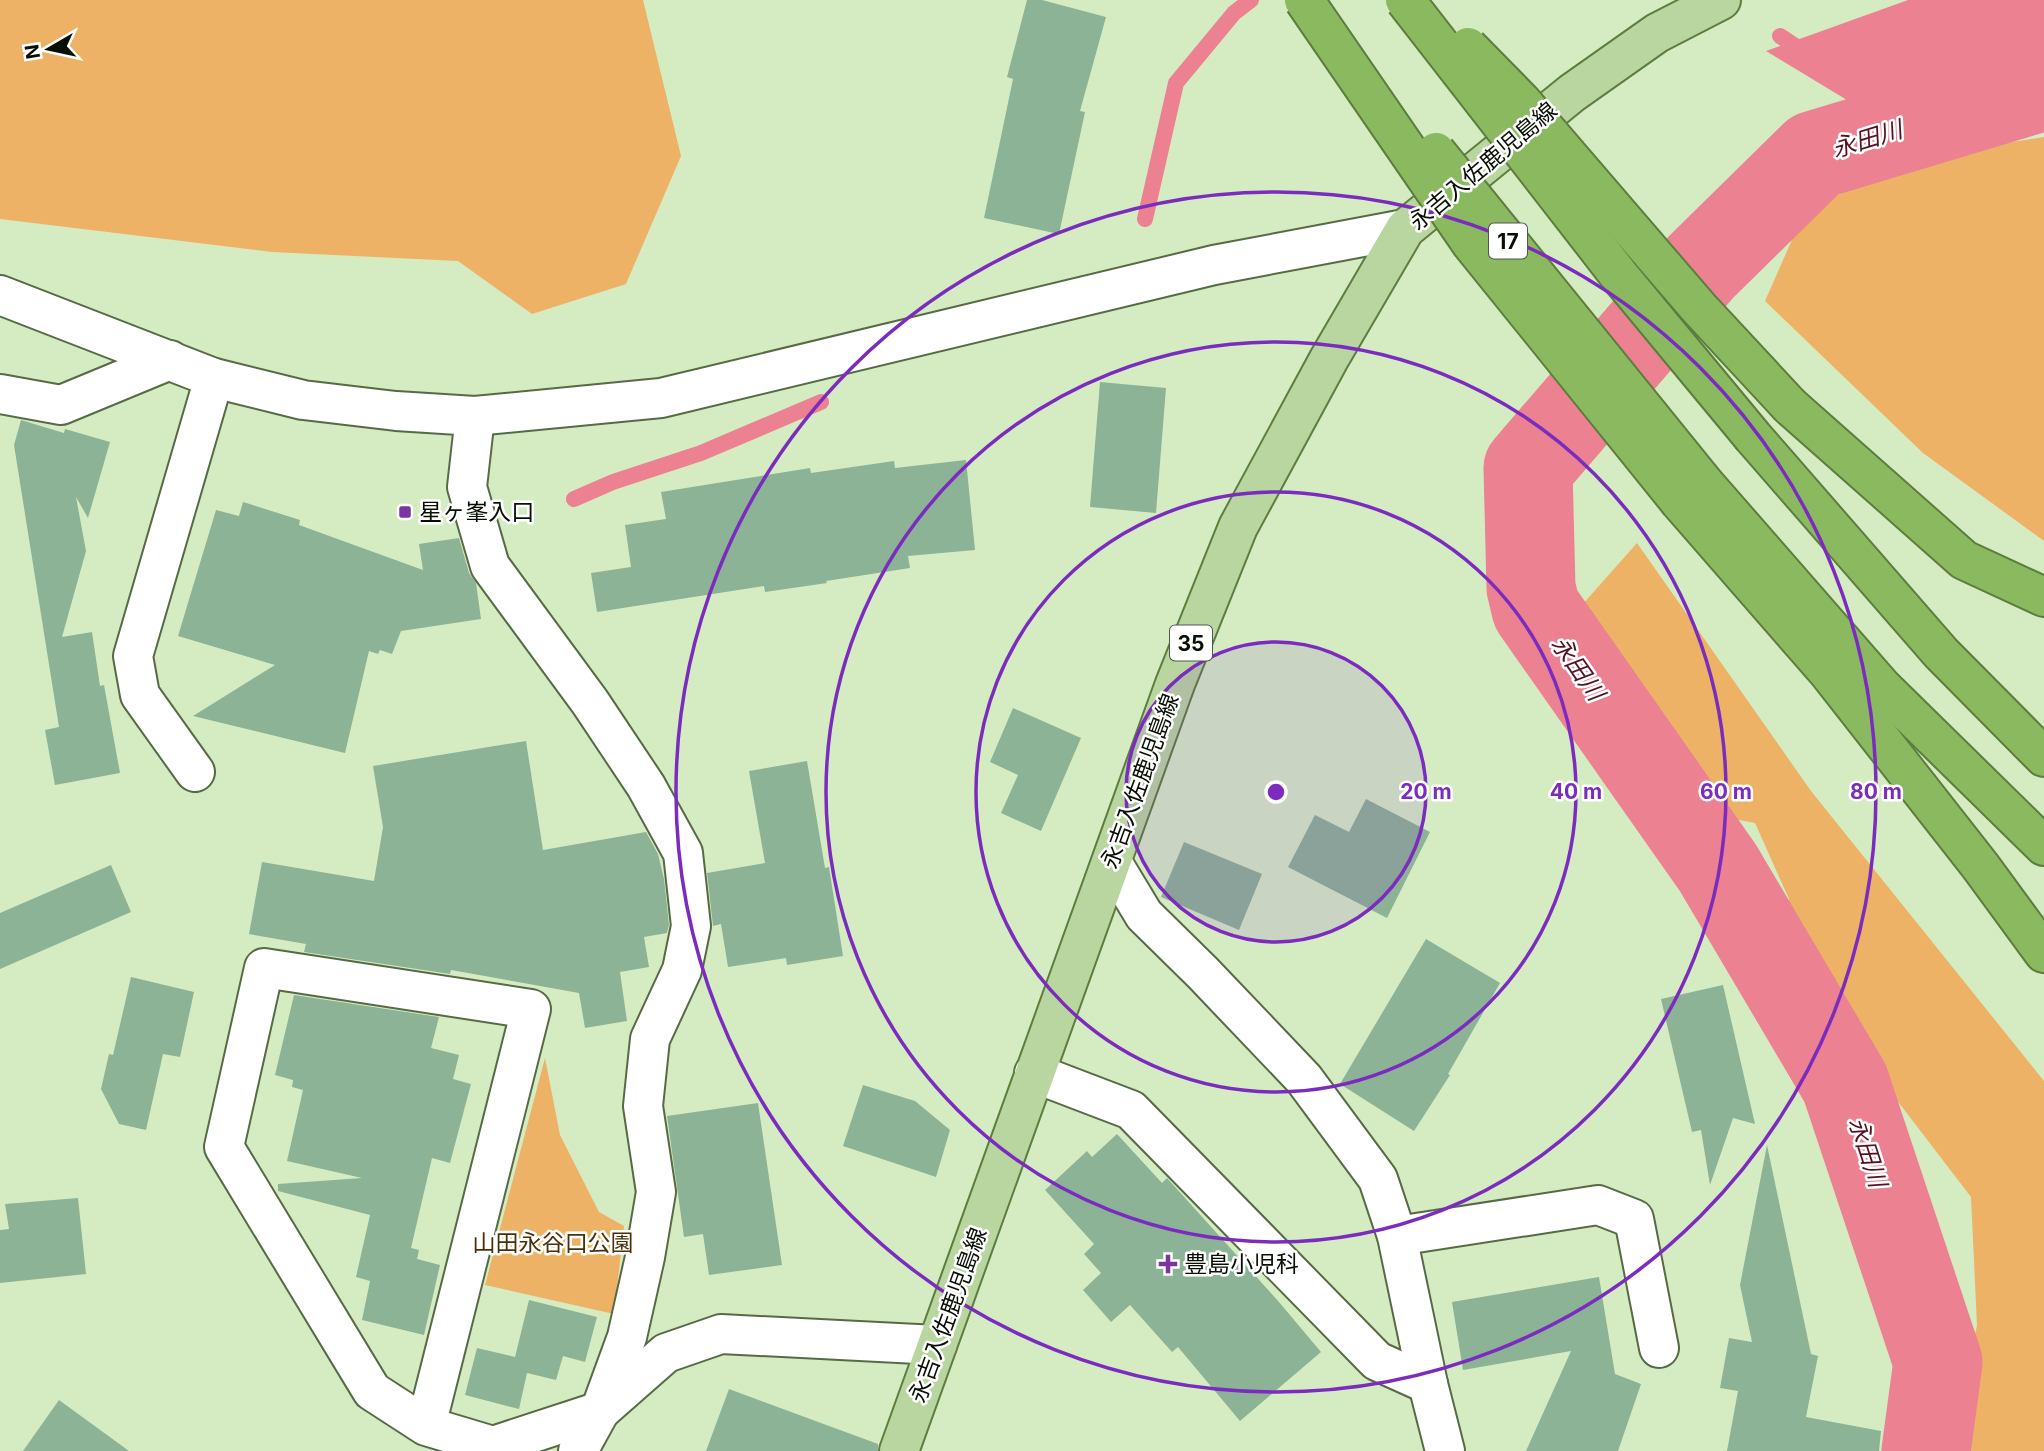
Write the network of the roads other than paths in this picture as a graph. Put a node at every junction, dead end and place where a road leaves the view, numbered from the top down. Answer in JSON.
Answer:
{"nodes":[{"id":1,"x":1304,"y":0,"type":"edge"},
{"id":2,"x":1313,"y":0,"type":"edge"},
{"id":3,"x":1405,"y":0,"type":"edge"},
{"id":4,"x":1423,"y":0,"type":"edge"},
{"id":5,"x":1721,"y":0,"type":"edge"},
{"id":6,"x":1405,"y":229,"type":"junction"},
{"id":7,"x":0,"y":295,"type":"edge"},
{"id":8,"x":170,"y":360,"type":"junction"},
{"id":9,"x":214,"y":378,"type":"junction"},
{"id":10,"x":0,"y":394,"type":"edge"},
{"id":11,"x":475,"y":416,"type":"junction"},
{"id":12,"x":1692,"y":492,"type":"junction"},
{"id":13,"x":2044,"y":597,"type":"edge"},
{"id":14,"x":2044,"y":757,"type":"edge"},
{"id":15,"x":195,"y":772,"type":"dead end"},
{"id":16,"x":2044,"y":846,"type":"edge"},
{"id":17,"x":1112,"y":862,"type":"junction"},
{"id":18,"x":2044,"y":953,"type":"edge"},
{"id":19,"x":1034,"y":1073,"type":"junction"},
{"id":20,"x":1397,"y":1236,"type":"junction"},
{"id":21,"x":937,"y":1345,"type":"junction"},
{"id":22,"x":1659,"y":1348,"type":"dead end"},
{"id":23,"x":1427,"y":1384,"type":"junction"},
{"id":24,"x":600,"y":1411,"type":"junction"},
{"id":25,"x":426,"y":1426,"type":"junction"},
{"id":26,"x":578,"y":1451,"type":"edge"},
{"id":27,"x":899,"y":1451,"type":"edge"},
{"id":28,"x":1445,"y":1451,"type":"edge"}],
"edges":[{"from":1,"to":12,"type":"highway","bridge":true},
{"from":2,"to":12,"type":"highway","number":"17","bridge":true},
{"from":3,"to":14,"type":"highway","bridge":true},
{"from":4,"to":13,"type":"highway","bridge":true},
{"from":5,"to":6,"type":"main road","name":"永吉入佐鹿児島線","number":"35"},
{"from":6,"to":11,"type":"street"},
{"from":6,"to":17,"type":"main road","name":"永吉入佐鹿児島線","number":"35"},
{"from":7,"to":8,"type":"street"},
{"from":8,"to":9,"type":"street"},
{"from":8,"to":10,"type":"street"},
{"from":9,"to":11,"type":"street"},
{"from":9,"to":15,"type":"street"},
{"from":11,"to":24,"type":"street"},
{"from":12,"to":16,"type":"highway","number":"17"},
{"from":12,"to":18,"type":"highway"},
{"from":17,"to":19,"type":"main road","name":"永吉入佐鹿児島線","number":"35"},
{"from":17,"to":20,"type":"street"},
{"from":19,"to":21,"type":"main road","name":"永吉入佐鹿児島線","number":"35"},
{"from":19,"to":23,"type":"street"},
{"from":20,"to":22,"type":"street"},
{"from":20,"to":23,"type":"street"},
{"from":21,"to":24,"type":"street"},
{"from":21,"to":27,"type":"main road","name":"永吉入佐鹿児島線","number":"35"},
{"from":23,"to":28,"type":"street"},
{"from":24,"to":25,"type":"street"},
{"from":24,"to":26,"type":"street"},
{"from":25,"to":25,"type":"street"}]}
